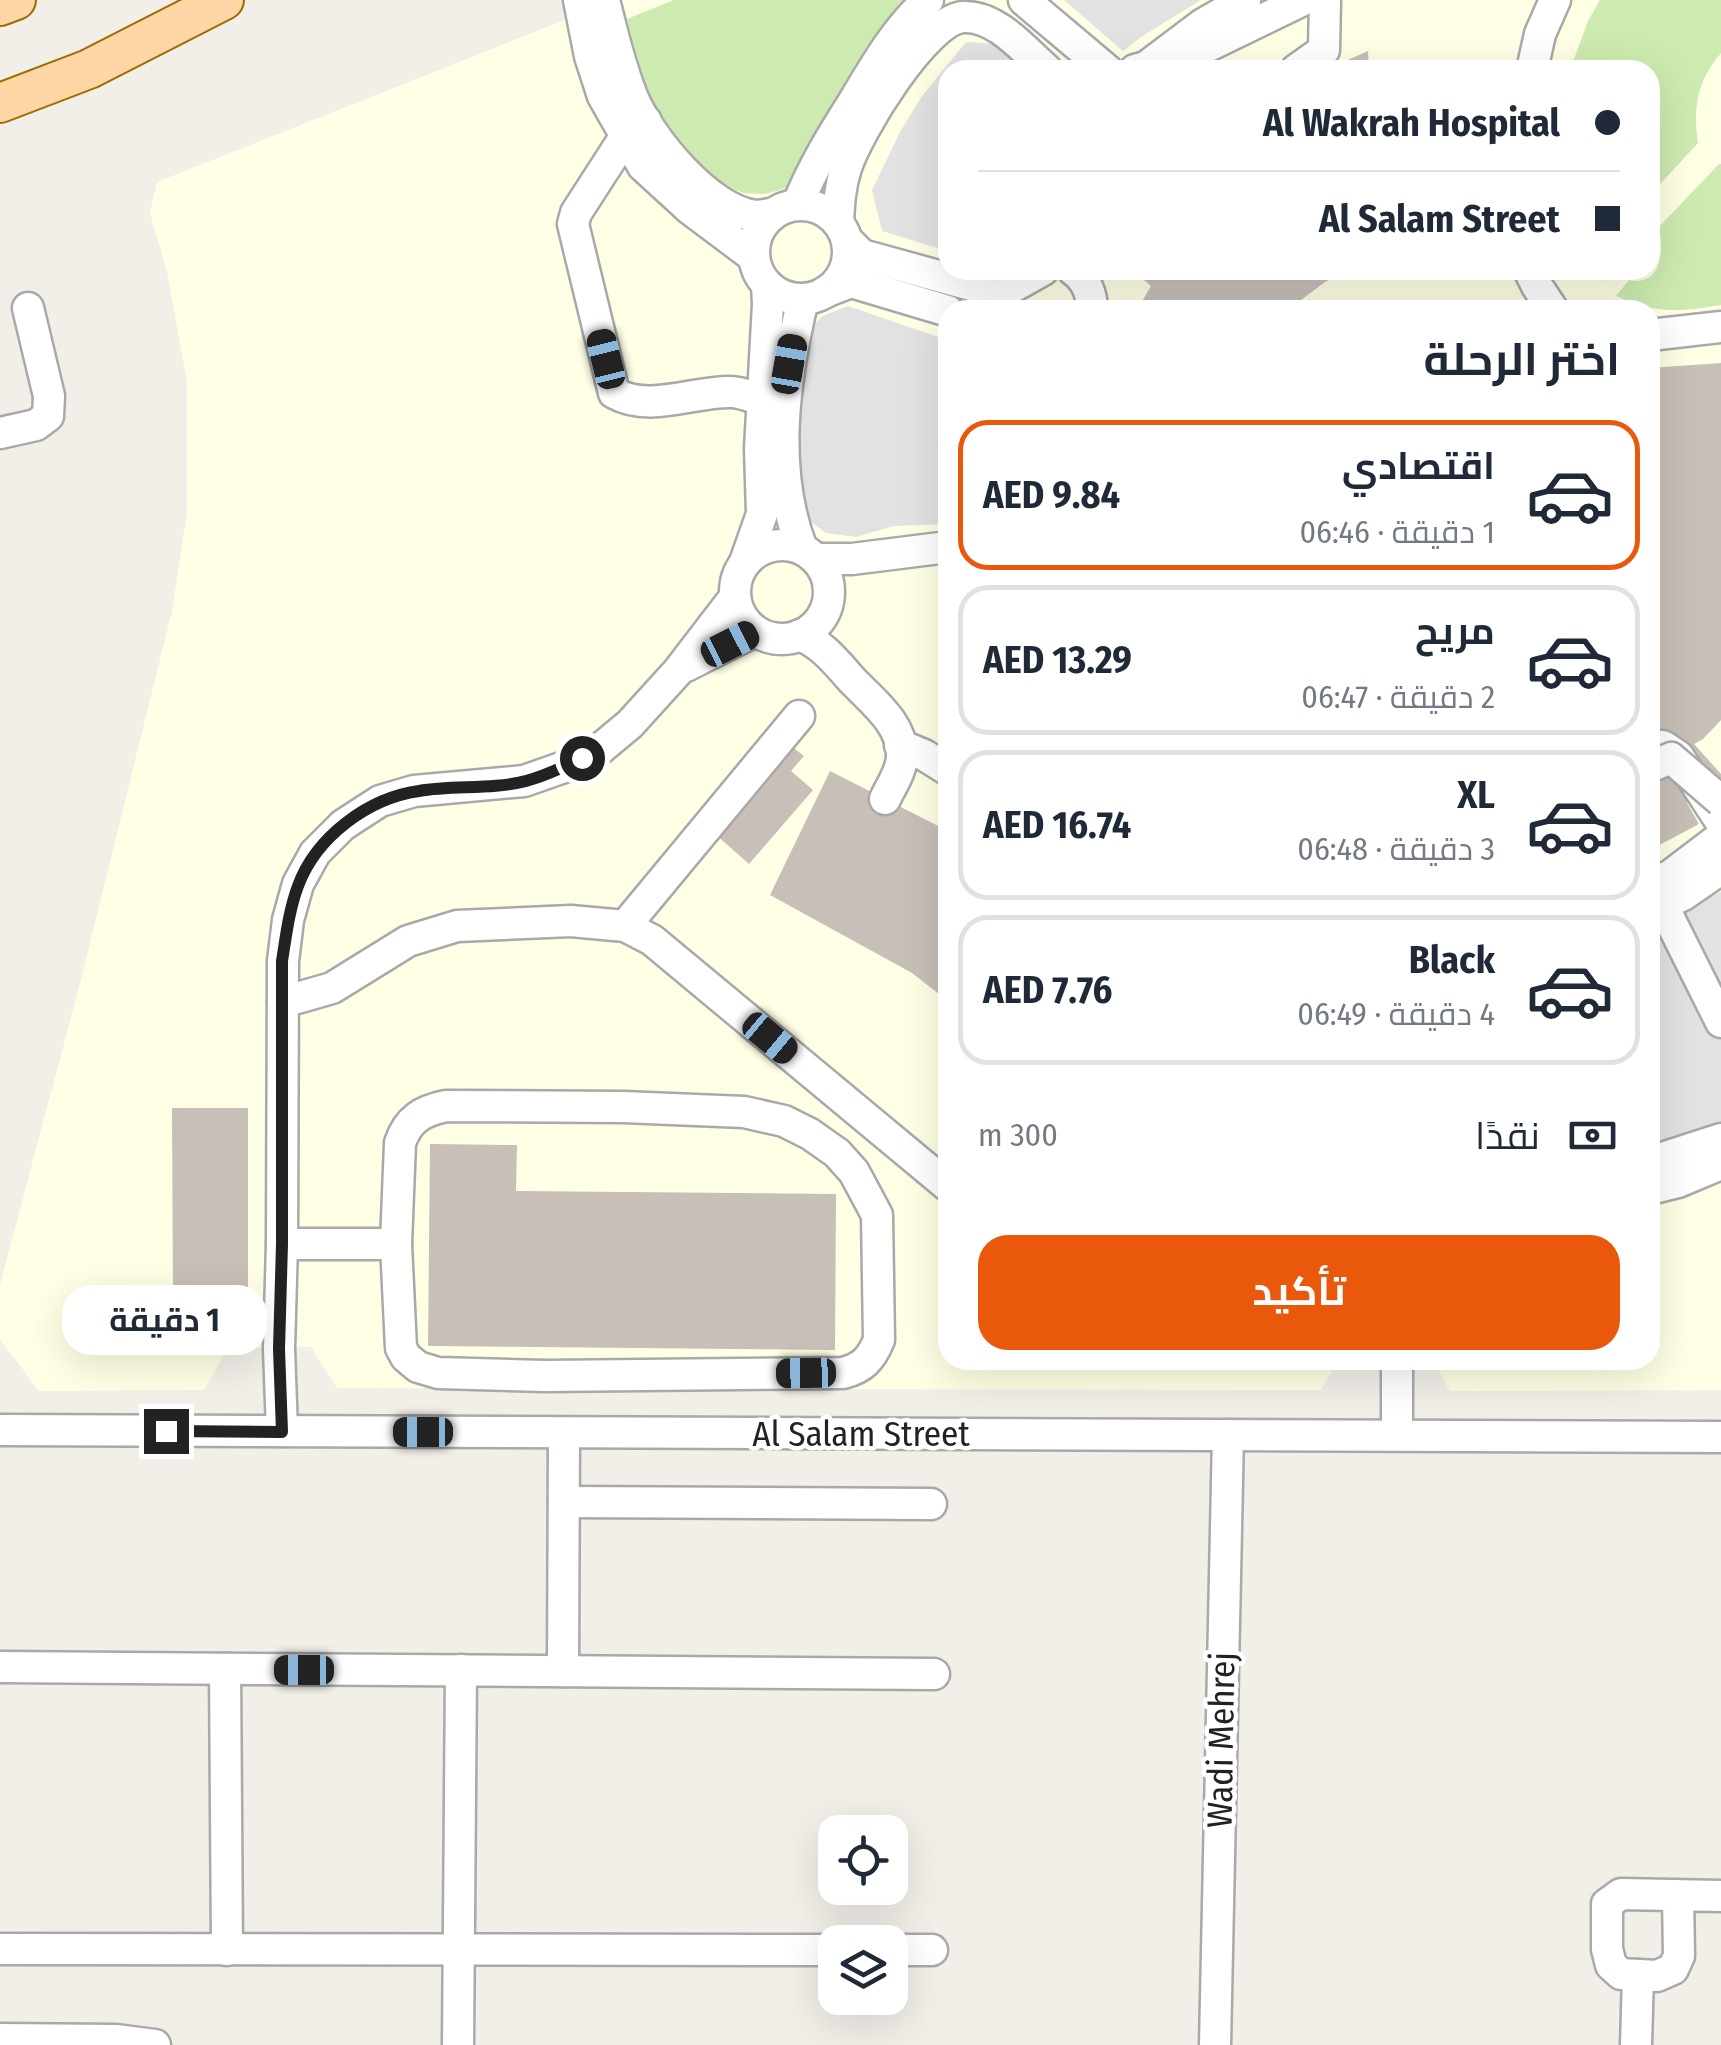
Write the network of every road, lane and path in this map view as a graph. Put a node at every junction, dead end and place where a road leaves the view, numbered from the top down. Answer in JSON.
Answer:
{"nodes":[{"id":1,"x":16,"y":0,"type":"edge"},
{"id":2,"x":224,"y":0,"type":"edge"},
{"id":3,"x":579,"y":0,"type":"edge"},
{"id":4,"x":604,"y":0,"type":"edge"},
{"id":5,"x":928,"y":0,"type":"edge"},
{"id":6,"x":1001,"y":0,"type":"edge"},
{"id":7,"x":1024,"y":0,"type":"edge"},
{"id":8,"x":1303,"y":0,"type":"edge"},
{"id":9,"x":1325,"y":0,"type":"edge"},
{"id":10,"x":1334,"y":0,"type":"edge"},
{"id":11,"x":1555,"y":0,"type":"edge"},
{"id":12,"x":1233,"y":3,"type":"edge"},
{"id":13,"x":0,"y":6,"type":"edge"},
{"id":14,"x":1035,"y":60,"type":"edge"},
{"id":15,"x":1072,"y":60,"type":"edge"},
{"id":16,"x":1095,"y":60,"type":"edge"},
{"id":17,"x":1161,"y":60,"type":"edge"},
{"id":18,"x":1174,"y":60,"type":"edge"},
{"id":19,"x":1310,"y":60,"type":"edge"},
{"id":20,"x":1339,"y":60,"type":"edge"},
{"id":21,"x":1534,"y":60,"type":"edge"},
{"id":22,"x":0,"y":103,"type":"edge"},
{"id":23,"x":636,"y":129,"type":"junction"},
{"id":24,"x":784,"y":209,"type":"junction"},
{"id":25,"x":843,"y":232,"type":"junction"},
{"id":26,"x":760,"y":271,"type":"junction"},
{"id":27,"x":938,"y":276,"type":"edge"},
{"id":28,"x":953,"y":280,"type":"edge"},
{"id":29,"x":1025,"y":280,"type":"edge"},
{"id":30,"x":814,"y":296,"type":"junction"},
{"id":31,"x":28,"y":308,"type":"dead end"},
{"id":32,"x":938,"y":308,"type":"edge"},
{"id":33,"x":1721,"y":326,"type":"edge"},
{"id":34,"x":1660,"y":334,"type":"edge"},
{"id":35,"x":762,"y":400,"type":"junction"},
{"id":36,"x":0,"y":433,"type":"edge"},
{"id":37,"x":938,"y":548,"type":"edge"},
{"id":38,"x":809,"y":554,"type":"junction"},
{"id":39,"x":870,"y":556,"type":"junction"},
{"id":40,"x":745,"y":562,"type":"junction"},
{"id":41,"x":828,"y":596,"type":"junction"},
{"id":42,"x":735,"y":597,"type":"junction"},
{"id":43,"x":756,"y":631,"type":"junction"},
{"id":44,"x":800,"y":636,"type":"junction"},
{"id":45,"x":679,"y":670,"type":"junction"},
{"id":46,"x":869,"y":695,"type":"junction"},
{"id":47,"x":799,"y":716,"type":"dead end"},
{"id":48,"x":900,"y":744,"type":"junction"},
{"id":49,"x":1660,"y":746,"type":"edge"},
{"id":50,"x":1660,"y":763,"type":"edge"},
{"id":51,"x":938,"y":764,"type":"edge"},
{"id":52,"x":880,"y":796,"type":"dead end"},
{"id":53,"x":1721,"y":801,"type":"edge"},
{"id":54,"x":1721,"y":822,"type":"edge"},
{"id":55,"x":1721,"y":837,"type":"edge"},
{"id":56,"x":1721,"y":869,"type":"edge"},
{"id":57,"x":1660,"y":888,"type":"edge"},
{"id":58,"x":1660,"y":896,"type":"edge"},
{"id":59,"x":1660,"y":907,"type":"edge"},
{"id":60,"x":625,"y":926,"type":"junction"},
{"id":61,"x":282,"y":1002,"type":"junction"},
{"id":62,"x":1721,"y":1022,"type":"edge"},
{"id":63,"x":1721,"y":1139,"type":"edge"},
{"id":64,"x":1660,"y":1159,"type":"edge"},
{"id":65,"x":1721,"y":1164,"type":"edge"},
{"id":66,"x":938,"y":1178,"type":"edge"},
{"id":67,"x":1660,"y":1186,"type":"edge"},
{"id":68,"x":282,"y":1244,"type":"junction"},
{"id":69,"x":396,"y":1244,"type":"junction"},
{"id":70,"x":1398,"y":1370,"type":"edge"},
{"id":71,"x":0,"y":1430,"type":"edge"},
{"id":72,"x":282,"y":1432,"type":"junction"},
{"id":73,"x":564,"y":1432,"type":"junction"},
{"id":74,"x":1397,"y":1435,"type":"junction"},
{"id":75,"x":1228,"y":1436,"type":"junction"},
{"id":76,"x":1721,"y":1438,"type":"edge"},
{"id":77,"x":564,"y":1502,"type":"junction"},
{"id":78,"x":932,"y":1504,"type":"dead end"},
{"id":79,"x":0,"y":1667,"type":"edge"},
{"id":80,"x":225,"y":1669,"type":"junction"},
{"id":81,"x":460,"y":1670,"type":"junction"},
{"id":82,"x":563,"y":1671,"type":"junction"},
{"id":83,"x":934,"y":1674,"type":"dead end"},
{"id":84,"x":1678,"y":1895,"type":"junction"},
{"id":85,"x":1721,"y":1896,"type":"edge"},
{"id":86,"x":0,"y":1949,"type":"edge"},
{"id":87,"x":227,"y":1950,"type":"junction"},
{"id":88,"x":458,"y":1950,"type":"junction"},
{"id":89,"x":818,"y":1950,"type":"edge"},
{"id":90,"x":908,"y":1950,"type":"edge"},
{"id":91,"x":932,"y":1950,"type":"dead end"},
{"id":92,"x":1638,"y":1975,"type":"junction"},
{"id":93,"x":0,"y":2039,"type":"edge"},
{"id":94,"x":155,"y":2045,"type":"edge"},
{"id":95,"x":458,"y":2045,"type":"edge"},
{"id":96,"x":1215,"y":2045,"type":"edge"},
{"id":97,"x":1636,"y":2045,"type":"edge"}],
"edges":[{"from":1,"to":13,"type":"main road"},
{"from":2,"to":22,"type":"main road"},
{"from":3,"to":23,"type":"street"},
{"from":4,"to":23,"type":"street"},
{"from":5,"to":24,"type":"street"},
{"from":6,"to":15,"type":"street"},
{"from":7,"to":16,"type":"street"},
{"from":8,"to":18,"type":"street"},
{"from":9,"to":19,"type":"street"},
{"from":10,"to":20,"type":"street"},
{"from":11,"to":21,"type":"street"},
{"from":12,"to":17,"type":"street"},
{"from":14,"to":25,"type":"street"},
{"from":23,"to":24,"type":"street"},
{"from":23,"to":26,"type":"street"},
{"from":23,"to":35,"type":"street"},
{"from":24,"to":25,"type":"street"},
{"from":24,"to":26,"type":"street"},
{"from":25,"to":27,"type":"street"},
{"from":25,"to":30,"type":"street"},
{"from":26,"to":30,"type":"street"},
{"from":26,"to":35,"type":"street"},
{"from":28,"to":29,"type":"street"},
{"from":30,"to":32,"type":"street"},
{"from":30,"to":38,"type":"street"},
{"from":31,"to":36,"type":"street"},
{"from":33,"to":34,"type":"street"},
{"from":35,"to":40,"type":"street"},
{"from":37,"to":39,"type":"street"},
{"from":38,"to":39,"type":"street"},
{"from":38,"to":40,"type":"street"},
{"from":38,"to":41,"type":"street"},
{"from":39,"to":41,"type":"street"},
{"from":40,"to":42,"type":"street"},
{"from":41,"to":44,"type":"street"},
{"from":41,"to":46,"type":"street"},
{"from":42,"to":43,"type":"street"},
{"from":42,"to":45,"type":"street"},
{"from":43,"to":44,"type":"street"},
{"from":43,"to":45,"type":"street"},
{"from":44,"to":46,"type":"street"},
{"from":45,"to":61,"type":"street"},
{"from":46,"to":48,"type":"street"},
{"from":47,"to":60,"type":"street"},
{"from":48,"to":51,"type":"street"},
{"from":48,"to":52,"type":"street"},
{"from":49,"to":54,"type":"street"},
{"from":50,"to":53,"type":"street","bridge":true},
{"from":55,"to":57,"type":"street"},
{"from":56,"to":58,"type":"street"},
{"from":59,"to":62,"type":"street"},
{"from":60,"to":61,"type":"street"},
{"from":60,"to":66,"type":"street"},
{"from":61,"to":68,"type":"street"},
{"from":63,"to":64,"type":"street"},
{"from":65,"to":67,"type":"street"},
{"from":68,"to":69,"type":"street"},
{"from":68,"to":72,"type":"street"},
{"from":69,"to":69,"type":"street"},
{"from":70,"to":74,"type":"street"},
{"from":71,"to":72,"type":"street","name":"Al Salam Street"},
{"from":72,"to":73,"type":"street","name":"Al Salam Street"},
{"from":73,"to":75,"type":"street","name":"Al Salam Street"},
{"from":73,"to":77,"type":"street"},
{"from":74,"to":75,"type":"street","name":"Al Salam Street"},
{"from":74,"to":76,"type":"street","name":"Al Salam Street"},
{"from":75,"to":96,"type":"street","name":"Wadi Mehrej"},
{"from":77,"to":78,"type":"street"},
{"from":77,"to":82,"type":"street"},
{"from":79,"to":80,"type":"street"},
{"from":80,"to":81,"type":"street"},
{"from":80,"to":87,"type":"street"},
{"from":81,"to":82,"type":"street"},
{"from":81,"to":88,"type":"street"},
{"from":82,"to":83,"type":"street"},
{"from":84,"to":85,"type":"street"},
{"from":84,"to":92,"type":"street"},
{"from":84,"to":92,"type":"street"},
{"from":86,"to":87,"type":"street"},
{"from":87,"to":88,"type":"street"},
{"from":88,"to":89,"type":"street"},
{"from":88,"to":95,"type":"street"},
{"from":90,"to":91,"type":"street"},
{"from":92,"to":97,"type":"street"},
{"from":93,"to":94,"type":"street"}]}
